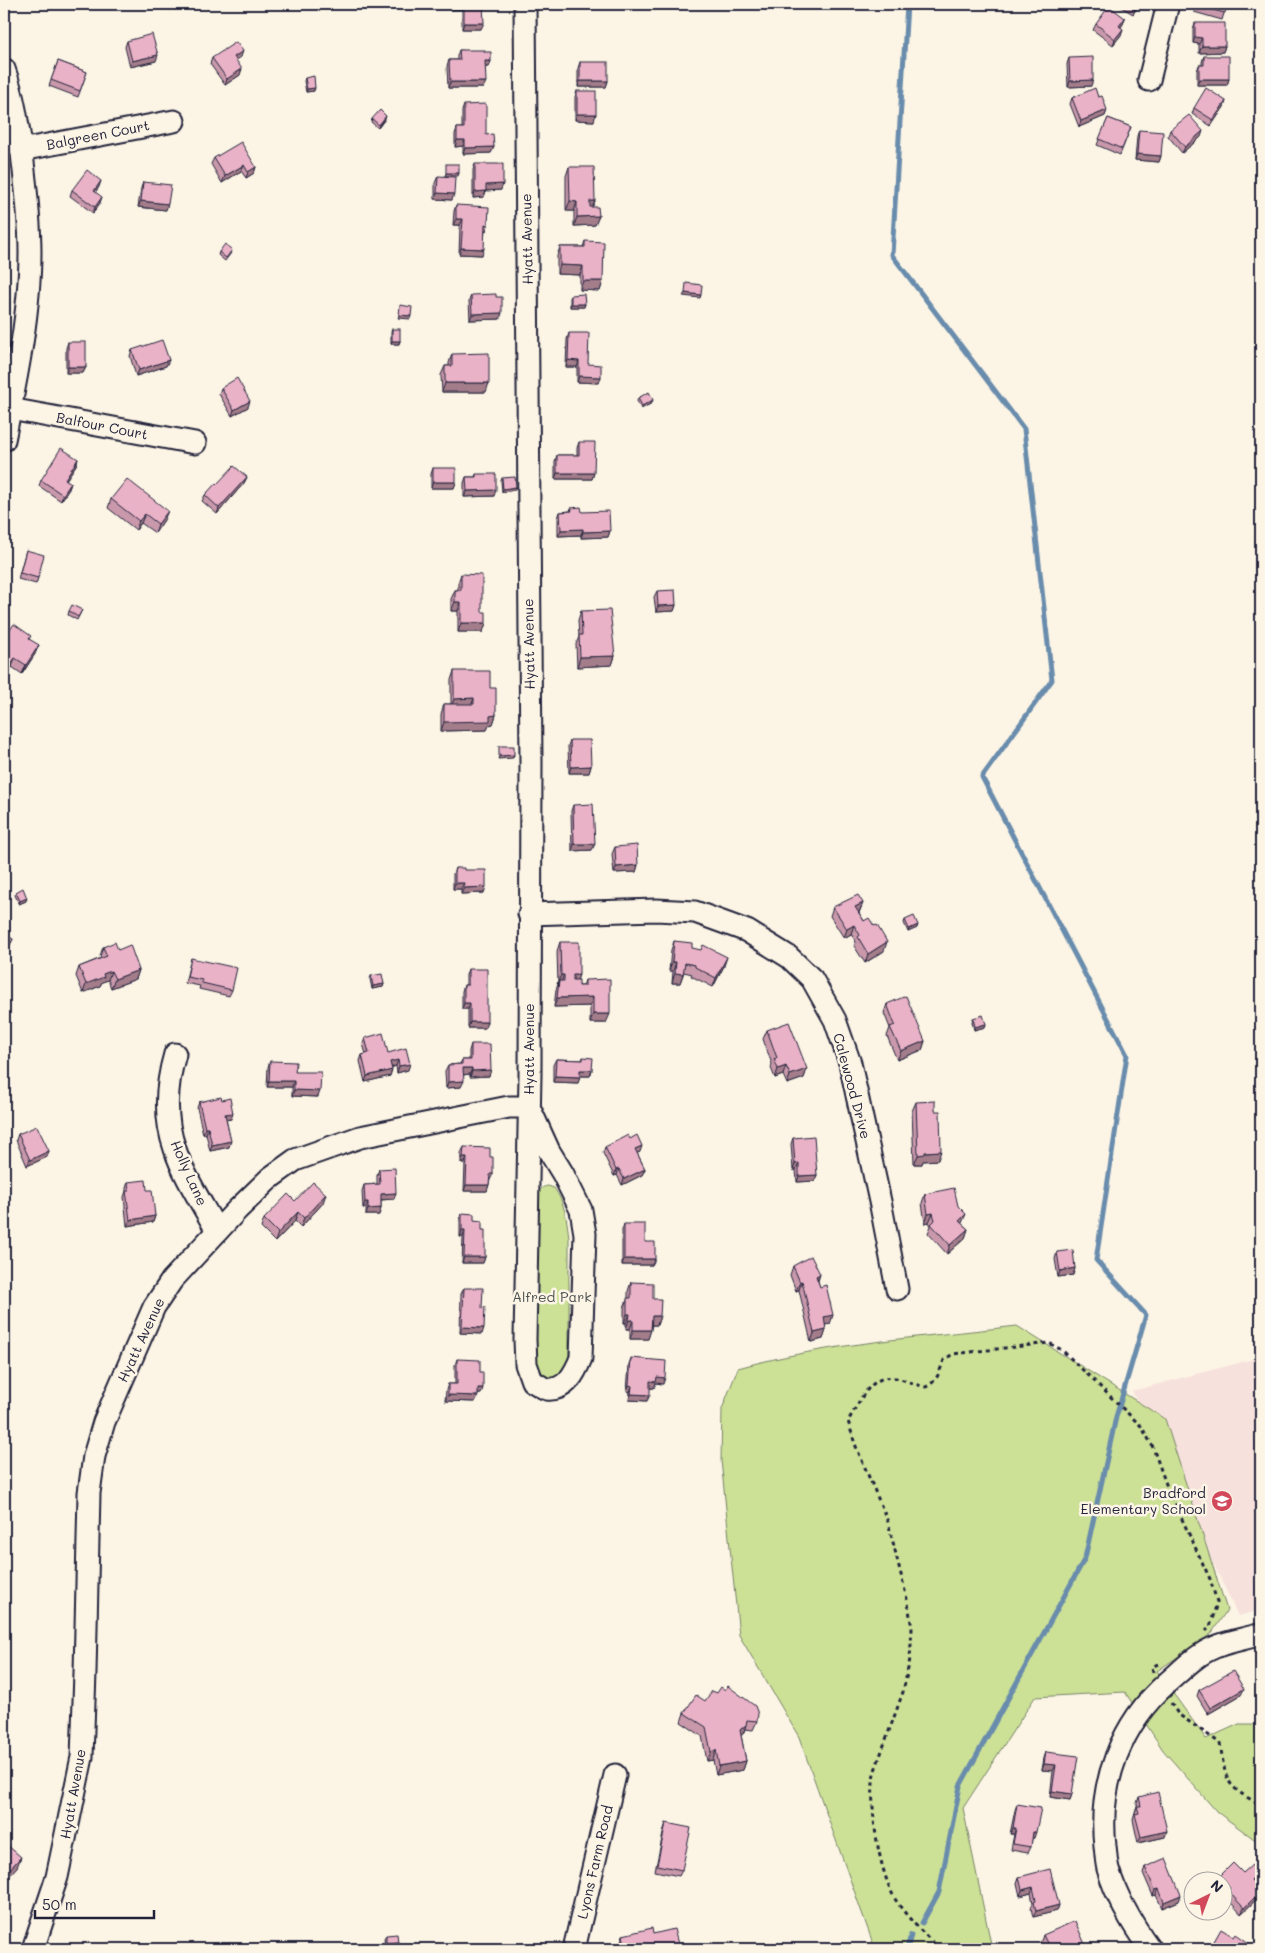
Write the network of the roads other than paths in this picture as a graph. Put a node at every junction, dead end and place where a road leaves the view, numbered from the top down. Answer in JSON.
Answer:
{"nodes":[{"id":1,"x":525,"y":4,"type":"edge"},
{"id":2,"x":1168,"y":4,"type":"edge"},
{"id":3,"x":4,"y":69,"type":"edge"},
{"id":4,"x":1149,"y":80,"type":"dead end"},
{"id":5,"x":174,"y":121,"type":"dead end"},
{"id":6,"x":21,"y":150,"type":"junction"},
{"id":7,"x":10,"y":409,"type":"junction"},
{"id":8,"x":4,"y":440,"type":"edge"},
{"id":9,"x":195,"y":443,"type":"dead end"},
{"id":10,"x":529,"y":914,"type":"junction"},
{"id":11,"x":175,"y":1054,"type":"dead end"},
{"id":12,"x":530,"y":1107,"type":"junction"},
{"id":13,"x":217,"y":1231,"type":"junction"},
{"id":14,"x":897,"y":1289,"type":"dead end"},
{"id":15,"x":1261,"y":1634,"type":"edge"},
{"id":16,"x":615,"y":1775,"type":"dead end"},
{"id":17,"x":33,"y":1949,"type":"edge"},
{"id":18,"x":574,"y":1949,"type":"edge"},
{"id":19,"x":1150,"y":1949,"type":"edge"}],
"edges":[{"from":1,"to":10,"type":"street","name":"Hyatt Avenue"},
{"from":2,"to":4,"type":"street"},
{"from":3,"to":6,"type":"street"},
{"from":5,"to":6,"type":"street","name":"Balgreen Court"},
{"from":6,"to":7,"type":"street"},
{"from":7,"to":8,"type":"street"},
{"from":7,"to":9,"type":"street","name":"Balfour Court"},
{"from":10,"to":12,"type":"street","name":"Hyatt Avenue"},
{"from":10,"to":14,"type":"street","name":"Calewood Drive"},
{"from":11,"to":13,"type":"street","name":"Holly Lane"},
{"from":12,"to":12,"type":"street"},
{"from":12,"to":13,"type":"street","name":"Hyatt Avenue"},
{"from":13,"to":17,"type":"street","name":"Hyatt Avenue"},
{"from":15,"to":19,"type":"street"},
{"from":16,"to":18,"type":"street","name":"Lyons Farm Road"}]}
